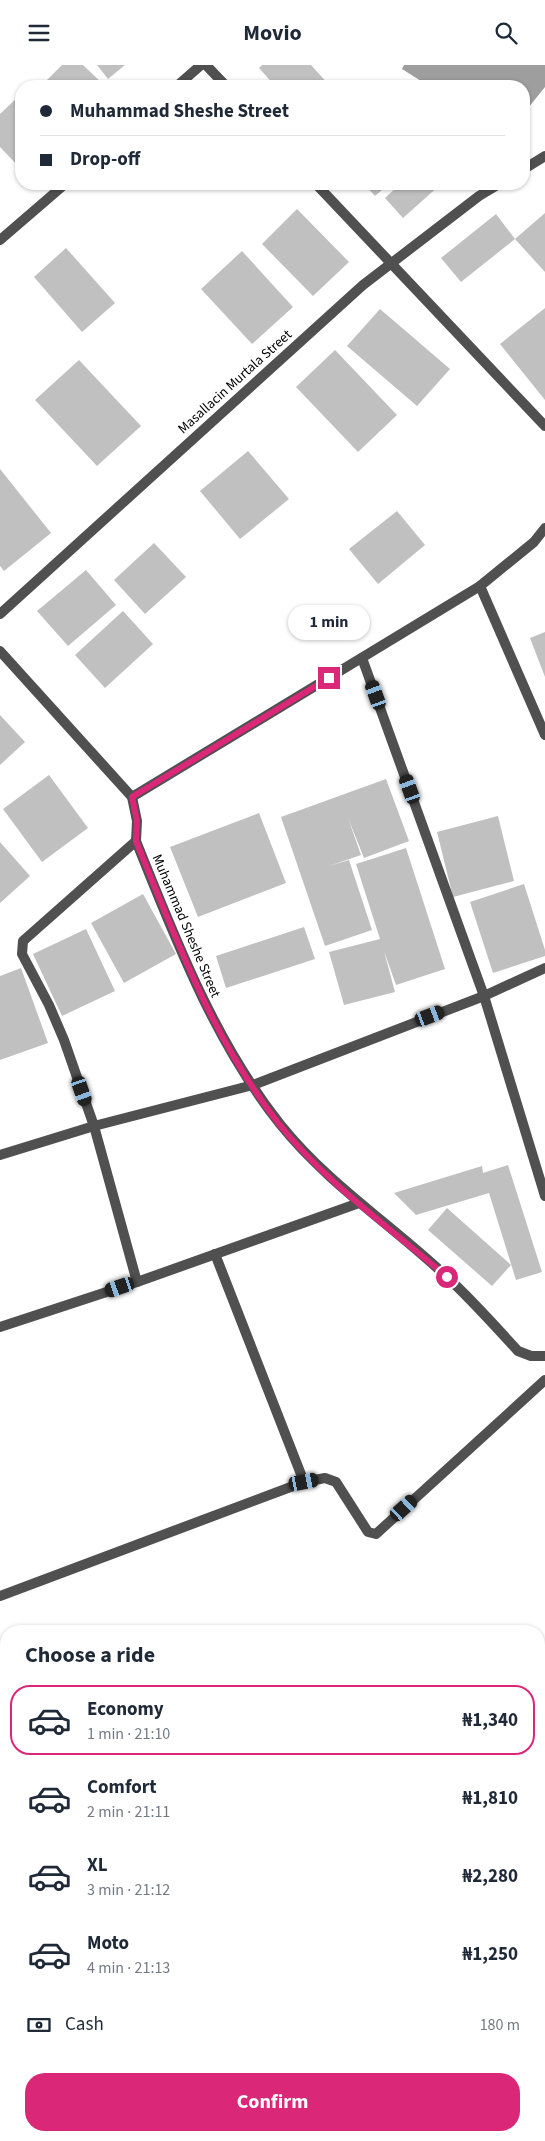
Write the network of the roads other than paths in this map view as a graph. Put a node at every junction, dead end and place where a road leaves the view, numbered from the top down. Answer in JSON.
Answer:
{"nodes":[{"id":1,"x":202,"y":65,"type":"edge"},
{"id":2,"x":206,"y":65,"type":"edge"},
{"id":3,"x":184,"y":80,"type":"edge"},
{"id":4,"x":220,"y":80,"type":"edge"},
{"id":5,"x":545,"y":157,"type":"edge"},
{"id":6,"x":530,"y":166,"type":"edge"},
{"id":7,"x":58,"y":190,"type":"edge"},
{"id":8,"x":322,"y":190,"type":"edge"},
{"id":9,"x":489,"y":190,"type":"edge"},
{"id":10,"x":0,"y":240,"type":"edge"},
{"id":11,"x":391,"y":264,"type":"junction"},
{"id":12,"x":545,"y":426,"type":"edge"},
{"id":13,"x":545,"y":528,"type":"edge"},
{"id":14,"x":480,"y":586,"type":"junction"},
{"id":15,"x":0,"y":614,"type":"edge"},
{"id":16,"x":0,"y":651,"type":"edge"},
{"id":17,"x":362,"y":658,"type":"junction"},
{"id":18,"x":545,"y":735,"type":"edge"},
{"id":19,"x":132,"y":797,"type":"junction"},
{"id":20,"x":136,"y":841,"type":"junction"},
{"id":21,"x":545,"y":968,"type":"edge"},
{"id":22,"x":484,"y":996,"type":"junction"},
{"id":23,"x":252,"y":1085,"type":"junction"},
{"id":24,"x":94,"y":1126,"type":"junction"},
{"id":25,"x":0,"y":1155,"type":"edge"},
{"id":26,"x":545,"y":1196,"type":"edge"},
{"id":27,"x":359,"y":1203,"type":"junction"},
{"id":28,"x":215,"y":1254,"type":"junction"},
{"id":29,"x":137,"y":1282,"type":"junction"},
{"id":30,"x":0,"y":1327,"type":"edge"},
{"id":31,"x":545,"y":1356,"type":"edge"},
{"id":32,"x":545,"y":1380,"type":"edge"},
{"id":33,"x":304,"y":1482,"type":"junction"},
{"id":34,"x":0,"y":1596,"type":"edge"}],
"edges":[{"from":1,"to":3,"type":"street"},
{"from":2,"to":4,"type":"street"},
{"from":5,"to":6,"type":"street"},
{"from":7,"to":10,"type":"street"},
{"from":8,"to":11,"type":"street"},
{"from":9,"to":11,"type":"street","name":"Masallacin Murtala Street"},
{"from":11,"to":12,"type":"street"},
{"from":11,"to":15,"type":"street","name":"Masallacin Murtala Street"},
{"from":13,"to":14,"type":"street"},
{"from":14,"to":17,"type":"street"},
{"from":14,"to":18,"type":"street"},
{"from":16,"to":19,"type":"street"},
{"from":17,"to":19,"type":"street"},
{"from":17,"to":22,"type":"street"},
{"from":19,"to":20,"type":"street","name":"Muhammad Sheshe Street"},
{"from":20,"to":23,"type":"street","name":"Muhammad Sheshe Street"},
{"from":20,"to":24,"type":"street"},
{"from":21,"to":22,"type":"street"},
{"from":22,"to":23,"type":"street"},
{"from":22,"to":26,"type":"street"},
{"from":23,"to":24,"type":"street"},
{"from":23,"to":27,"type":"street","name":"Muhammad Sheshe Street"},
{"from":24,"to":25,"type":"street"},
{"from":24,"to":29,"type":"street"},
{"from":27,"to":28,"type":"street"},
{"from":27,"to":31,"type":"street","name":"Muhammad Sheshe Street"},
{"from":28,"to":29,"type":"street"},
{"from":28,"to":33,"type":"street"},
{"from":29,"to":30,"type":"street"},
{"from":32,"to":33,"type":"street"},
{"from":33,"to":34,"type":"street"}]}
